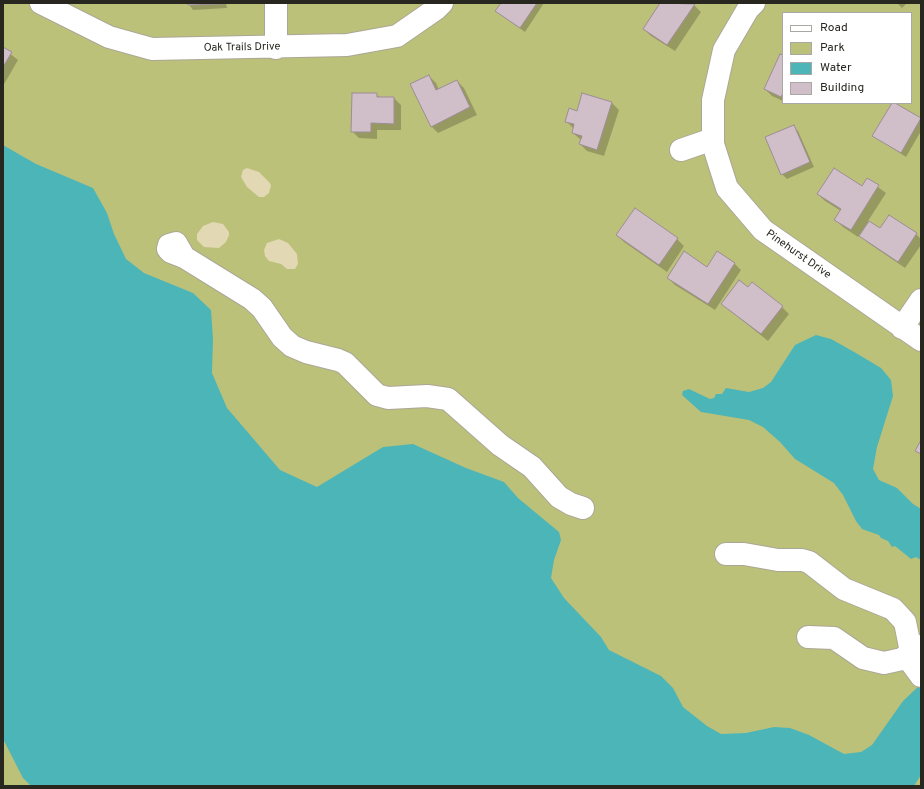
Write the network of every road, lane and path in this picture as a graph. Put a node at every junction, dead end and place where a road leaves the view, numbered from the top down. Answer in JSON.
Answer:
{"nodes":[{"id":1,"x":41,"y":3,"type":"edge"},
{"id":2,"x":276,"y":3,"type":"edge"},
{"id":3,"x":442,"y":3,"type":"edge"},
{"id":4,"x":754,"y":3,"type":"edge"},
{"id":5,"x":276,"y":48,"type":"junction"},
{"id":6,"x":713,"y":139,"type":"junction"},
{"id":7,"x":680,"y":150,"type":"dead end"},
{"id":8,"x":184,"y":257,"type":"dead end"},
{"id":9,"x":921,"y":300,"type":"edge"},
{"id":10,"x":902,"y":328,"type":"junction"},
{"id":11,"x":921,"y":340,"type":"edge"},
{"id":12,"x":583,"y":508,"type":"dead end"},
{"id":13,"x":726,"y":554,"type":"dead end"},
{"id":14,"x":894,"y":609,"type":"junction"},
{"id":15,"x":921,"y":626,"type":"edge"},
{"id":16,"x":808,"y":637,"type":"dead end"},
{"id":17,"x":917,"y":660,"type":"edge"}],
"edges":[{"from":1,"to":5,"type":"street","name":"Oak Trails Drive"},
{"from":2,"to":5,"type":"street"},
{"from":3,"to":5,"type":"street","name":"Oak Trails Drive"},
{"from":4,"to":6,"type":"street","name":"Pinehurst Drive"},
{"from":6,"to":7,"type":"street"},
{"from":6,"to":10,"type":"street","name":"Pinehurst Drive"},
{"from":8,"to":12,"type":"street"},
{"from":9,"to":10,"type":"street"},
{"from":10,"to":11,"type":"street","name":"Pinehurst Drive"},
{"from":13,"to":14,"type":"street"},
{"from":14,"to":15,"type":"street"},
{"from":14,"to":17,"type":"street"},
{"from":16,"to":17,"type":"street"}]}
